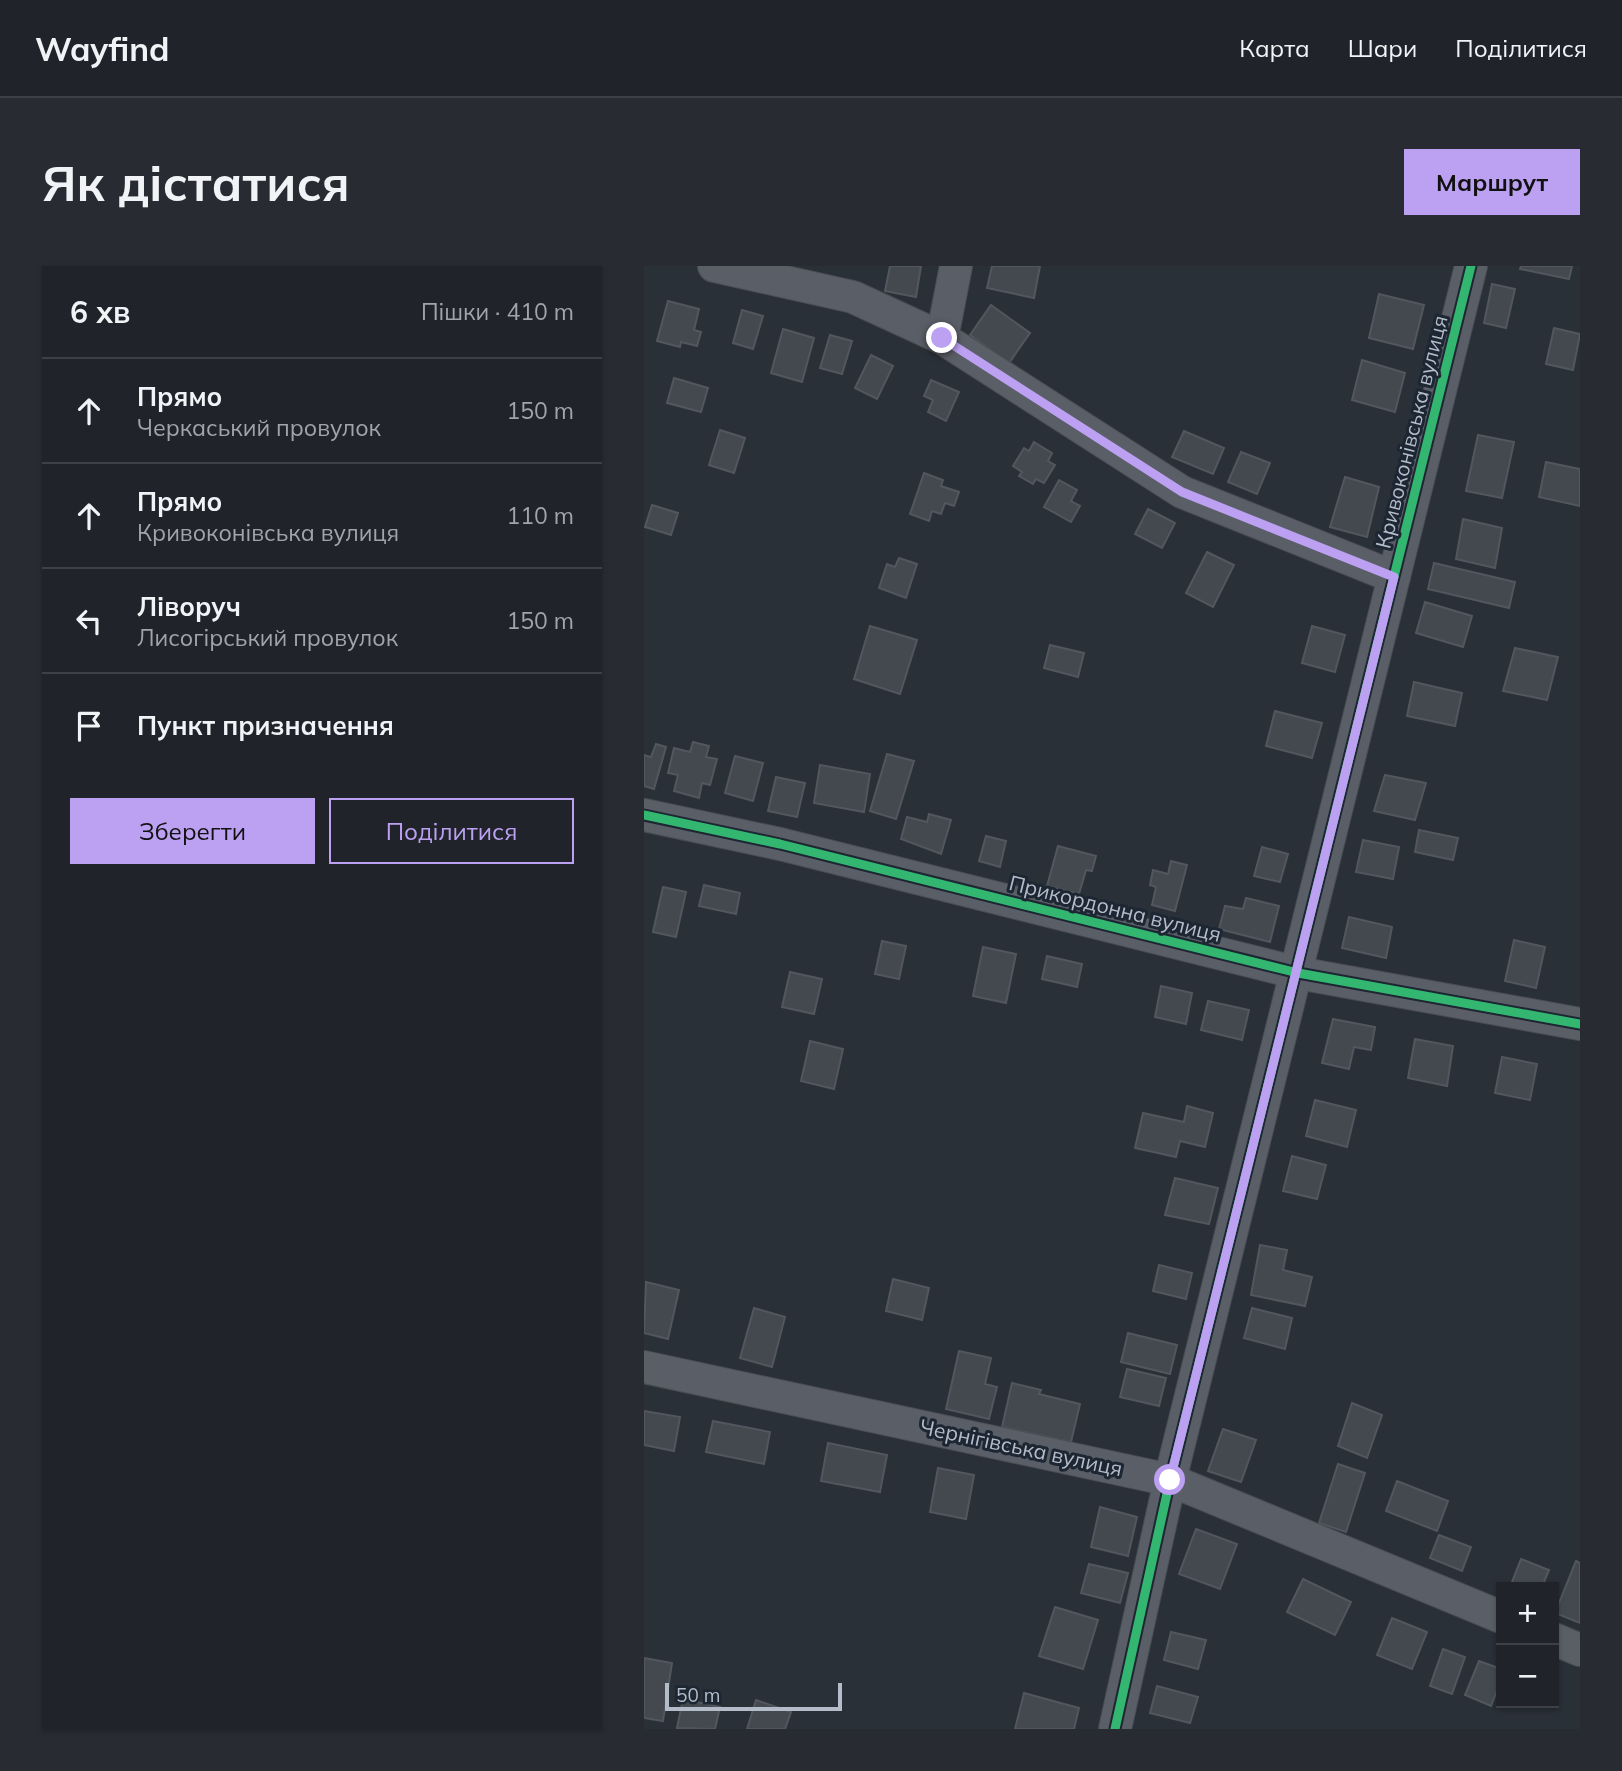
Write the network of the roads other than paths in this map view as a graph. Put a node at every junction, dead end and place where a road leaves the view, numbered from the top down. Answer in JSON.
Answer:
{"nodes":[{"id":1,"x":715,"y":266,"type":"edge"},
{"id":2,"x":956,"y":266,"type":"edge"},
{"id":3,"x":1471,"y":266,"type":"edge"},
{"id":4,"x":942,"y":338,"type":"junction"},
{"id":5,"x":1394,"y":577,"type":"junction"},
{"id":6,"x":644,"y":814,"type":"edge"},
{"id":7,"x":1298,"y":973,"type":"junction"},
{"id":8,"x":1580,"y":1024,"type":"edge"},
{"id":9,"x":644,"y":1367,"type":"edge"},
{"id":10,"x":1170,"y":1480,"type":"junction"},
{"id":11,"x":1496,"y":1615,"type":"edge"},
{"id":12,"x":1559,"y":1641,"type":"edge"},
{"id":13,"x":1580,"y":1650,"type":"edge"},
{"id":14,"x":1115,"y":1729,"type":"edge"}],
"edges":[{"from":1,"to":4,"type":"street"},
{"from":2,"to":4,"type":"street"},
{"from":3,"to":5,"type":"street","name":"Кривоконівська вулиця"},
{"from":4,"to":5,"type":"street"},
{"from":5,"to":7,"type":"street","name":"Кривоконівська вулиця"},
{"from":6,"to":7,"type":"street","name":"Прикордонна вулиця"},
{"from":7,"to":8,"type":"street","name":"Прикордонна вулиця"},
{"from":7,"to":10,"type":"street","name":"Кривоконівська вулиця"},
{"from":9,"to":10,"type":"street","name":"Чернігівська вулиця"},
{"from":10,"to":11,"type":"street","name":"Чернігівська вулиця"},
{"from":10,"to":14,"type":"street","name":"Кривоконівська вулиця"},
{"from":12,"to":13,"type":"street"}]}
